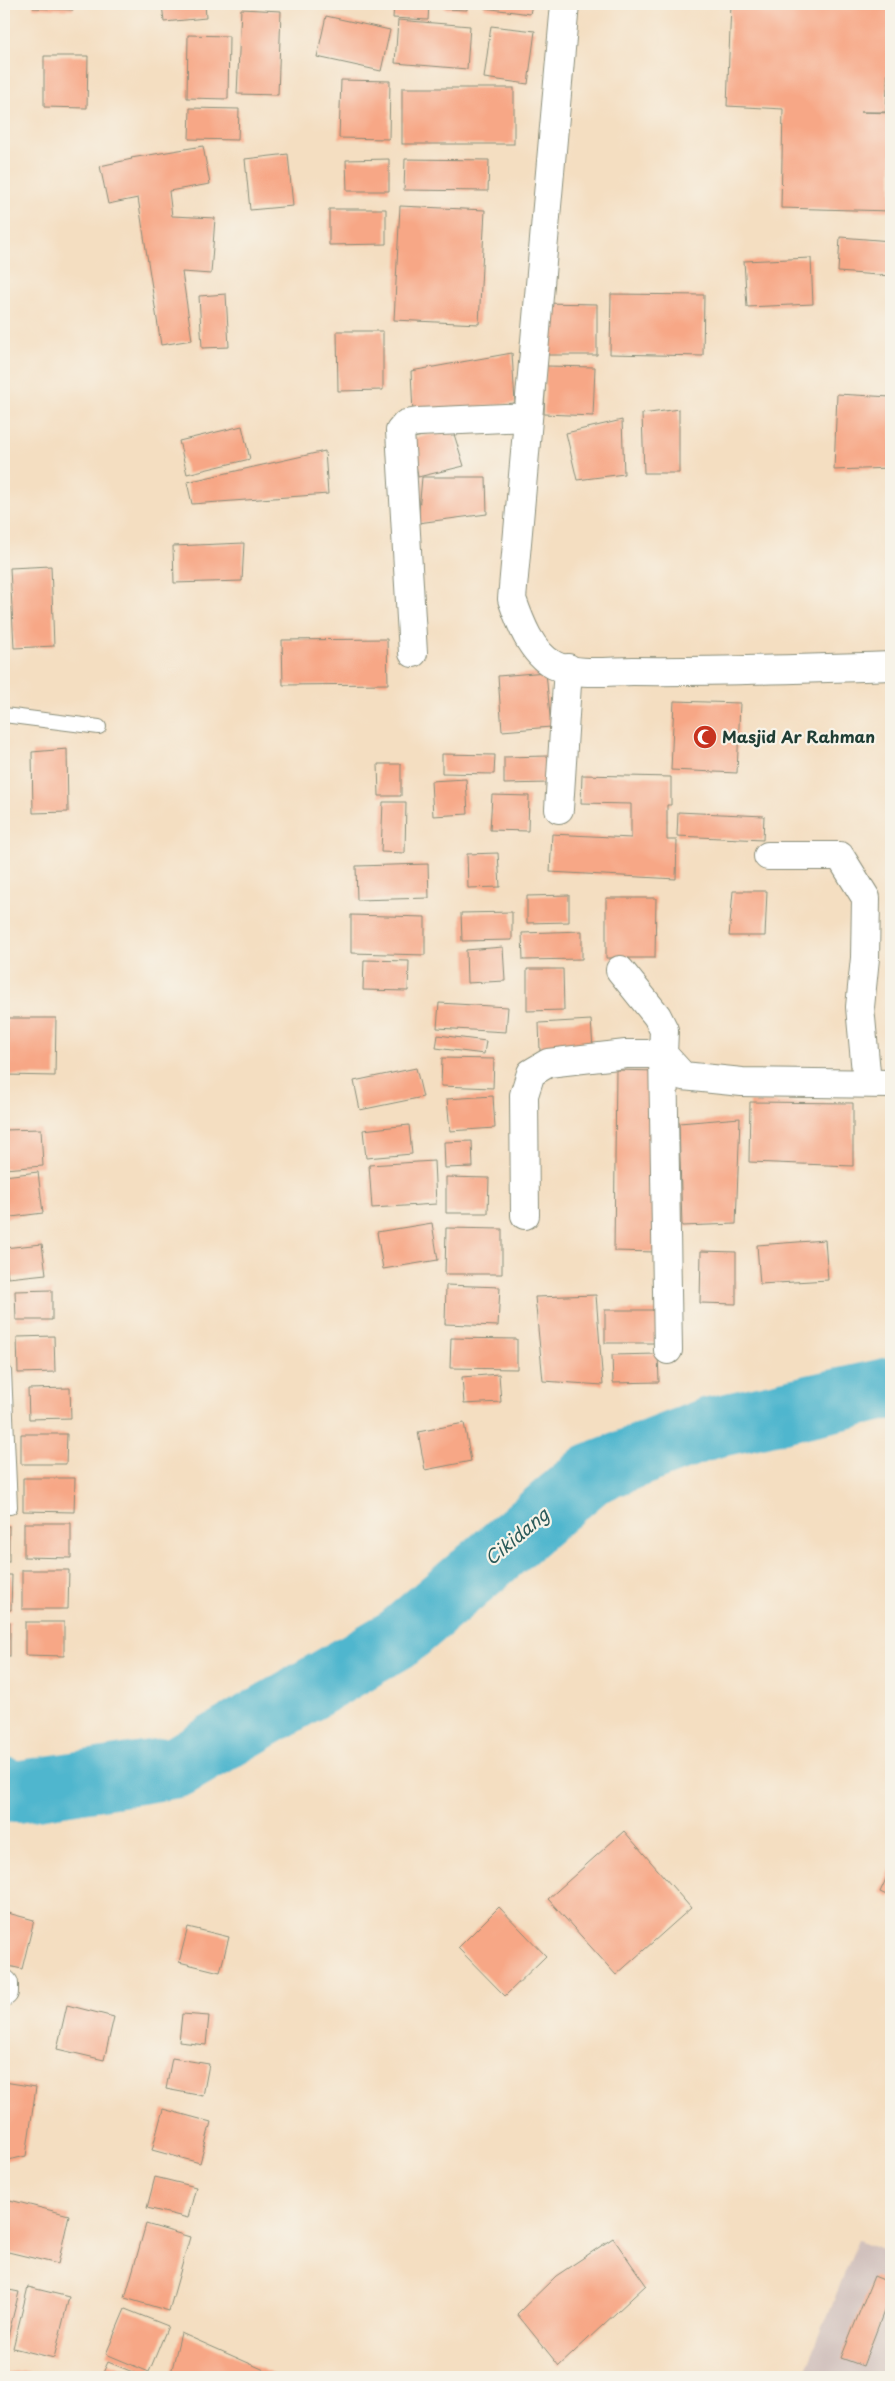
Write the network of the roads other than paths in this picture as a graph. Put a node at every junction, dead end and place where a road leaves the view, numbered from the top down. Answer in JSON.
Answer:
{"nodes":[{"id":1,"x":565,"y":4,"type":"edge"},
{"id":2,"x":528,"y":416,"type":"junction"},
{"id":3,"x":413,"y":653,"type":"dead end"},
{"id":4,"x":891,"y":666,"type":"edge"},
{"id":5,"x":568,"y":668,"type":"junction"},
{"id":6,"x":4,"y":715,"type":"edge"},
{"id":7,"x":98,"y":727,"type":"dead end"},
{"id":8,"x":559,"y":809,"type":"dead end"},
{"id":9,"x":768,"y":856,"type":"dead end"},
{"id":10,"x":620,"y":970,"type":"dead end"},
{"id":11,"x":663,"y":1054,"type":"junction"},
{"id":12,"x":879,"y":1084,"type":"edge"},
{"id":13,"x":525,"y":1215,"type":"dead end"},
{"id":14,"x":668,"y":1350,"type":"dead end"},
{"id":15,"x":4,"y":1371,"type":"edge"},
{"id":16,"x":10,"y":1507,"type":"dead end"},
{"id":17,"x":4,"y":1984,"type":"edge"},
{"id":18,"x":4,"y":1992,"type":"edge"}],
"edges":[{"from":1,"to":2,"type":"street"},
{"from":2,"to":3,"type":"street"},
{"from":2,"to":5,"type":"street"},
{"from":4,"to":5,"type":"street"},
{"from":5,"to":8,"type":"street"},
{"from":6,"to":7,"type":"lane"},
{"from":9,"to":12,"type":"street"},
{"from":10,"to":11,"type":"street"},
{"from":11,"to":12,"type":"street"},
{"from":11,"to":13,"type":"street"},
{"from":11,"to":14,"type":"street"},
{"from":15,"to":16,"type":"lane"},
{"from":17,"to":18,"type":"street"}]}
